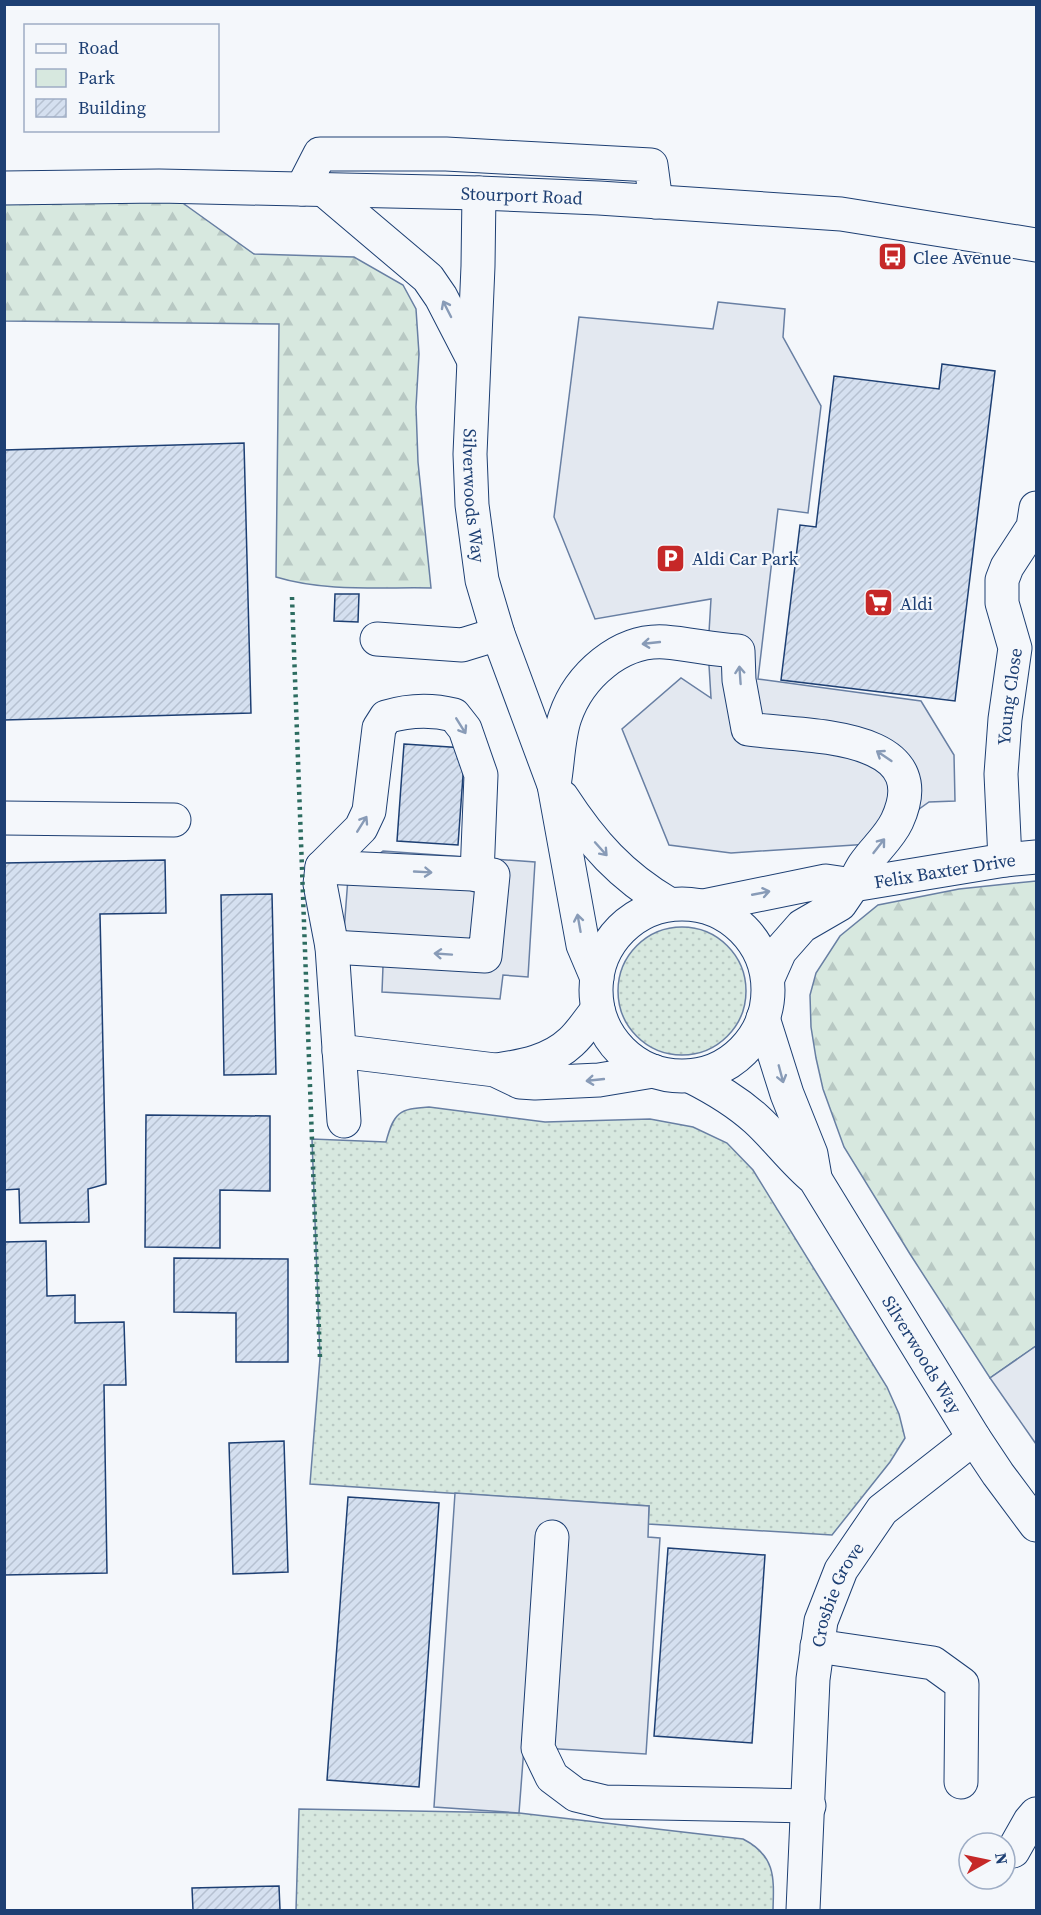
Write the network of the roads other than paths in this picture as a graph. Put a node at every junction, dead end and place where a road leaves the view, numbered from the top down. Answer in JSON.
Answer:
{"nodes":[{"id":1,"x":4,"y":188,"type":"edge"},
{"id":2,"x":313,"y":190,"type":"junction"},
{"id":3,"x":479,"y":193,"type":"junction"},
{"id":4,"x":656,"y":202,"type":"junction"},
{"id":5,"x":1036,"y":245,"type":"edge"},
{"id":6,"x":474,"y":361,"type":"junction"},
{"id":7,"x":1035,"y":521,"type":"edge"},
{"id":8,"x":498,"y":634,"type":"junction"},
{"id":9,"x":377,"y":639,"type":"dead end"},
{"id":10,"x":554,"y":785,"type":"junction"},
{"id":11,"x":4,"y":818,"type":"edge"},
{"id":12,"x":174,"y":820,"type":"dead end"},
{"id":13,"x":1021,"y":858,"type":"edge"},
{"id":14,"x":322,"y":867,"type":"junction"},
{"id":15,"x":477,"y":875,"type":"junction"},
{"id":16,"x":853,"y":885,"type":"junction"},
{"id":17,"x":669,"y":904,"type":"junction"},
{"id":18,"x":704,"y":906,"type":"junction"},
{"id":19,"x":332,"y":946,"type":"junction"},
{"id":20,"x":768,"y":978,"type":"junction"},
{"id":21,"x":597,"y":994,"type":"junction"},
{"id":22,"x":763,"y":1018,"type":"junction"},
{"id":23,"x":339,"y":1051,"type":"junction"},
{"id":24,"x":495,"y":1070,"type":"junction"},
{"id":25,"x":653,"y":1071,"type":"junction"},
{"id":26,"x":690,"y":1076,"type":"junction"},
{"id":27,"x":344,"y":1121,"type":"dead end"},
{"id":28,"x":815,"y":1179,"type":"junction"},
{"id":29,"x":974,"y":1438,"type":"junction"},
{"id":30,"x":1036,"y":1525,"type":"edge"},
{"id":31,"x":552,"y":1537,"type":"dead end"},
{"id":32,"x":817,"y":1646,"type":"junction"},
{"id":33,"x":961,"y":1782,"type":"dead end"},
{"id":34,"x":809,"y":1806,"type":"junction"},
{"id":35,"x":1036,"y":1814,"type":"edge"},
{"id":36,"x":1017,"y":1844,"type":"edge"},
{"id":37,"x":803,"y":1911,"type":"edge"}],
"edges":[{"from":1,"to":2,"type":"main road","name":"Stourport Road"},
{"from":2,"to":3,"type":"main road","name":"Stourport Road"},
{"from":2,"to":4,"type":"main road"},
{"from":6,"to":2,"type":"main road","one_way":true},
{"from":3,"to":4,"type":"main road","name":"Stourport Road"},
{"from":3,"to":6,"type":"main road","name":"Silverwoods Way"},
{"from":4,"to":5,"type":"main road","name":"Stourport Road"},
{"from":6,"to":8,"type":"main road","name":"Silverwoods Way"},
{"from":7,"to":13,"type":"main road","name":"Young Close"},
{"from":8,"to":9,"type":"main road"},
{"from":8,"to":10,"type":"main road","name":"Silverwoods Way"},
{"from":16,"to":10,"type":"main road","one_way":true},
{"from":10,"to":17,"type":"main road","name":"Silverwoods Way","one_way":true},
{"from":21,"to":10,"type":"main road","name":"Silverwoods Way","one_way":true},
{"from":11,"to":12,"type":"main road"},
{"from":13,"to":16,"type":"main road","name":"Felix Baxter Drive"},
{"from":14,"to":15,"type":"main road","one_way":true},
{"from":14,"to":15,"type":"main road","one_way":true},
{"from":14,"to":19,"type":"main road"},
{"from":15,"to":19,"type":"main road","one_way":true},
{"from":18,"to":16,"type":"main road","name":"Felix Baxter Drive","one_way":true},
{"from":16,"to":20,"type":"main road"},
{"from":17,"to":18,"type":"main road"},
{"from":17,"to":21,"type":"main road"},
{"from":18,"to":20,"type":"main road"},
{"from":19,"to":23,"type":"main road"},
{"from":20,"to":22,"type":"main road"},
{"from":21,"to":24,"type":"main road"},
{"from":21,"to":25,"type":"main road"},
{"from":22,"to":26,"type":"main road"},
{"from":22,"to":28,"type":"main road","name":"Silverwoods Way","one_way":true},
{"from":23,"to":24,"type":"main road"},
{"from":23,"to":27,"type":"main road"},
{"from":25,"to":24,"type":"main road","one_way":true},
{"from":25,"to":26,"type":"main road"},
{"from":26,"to":28,"type":"main road","name":"Silverwoods Way"},
{"from":28,"to":29,"type":"main road","name":"Silverwoods Way"},
{"from":29,"to":30,"type":"main road","name":"Silverwoods Way"},
{"from":29,"to":32,"type":"main road","name":"Crosbie Grove"},
{"from":31,"to":34,"type":"main road"},
{"from":32,"to":33,"type":"main road"},
{"from":32,"to":34,"type":"main road","name":"Crosbie Grove"},
{"from":34,"to":37,"type":"main road","name":"Crosbie Grove"},
{"from":35,"to":36,"type":"main road"}]}
